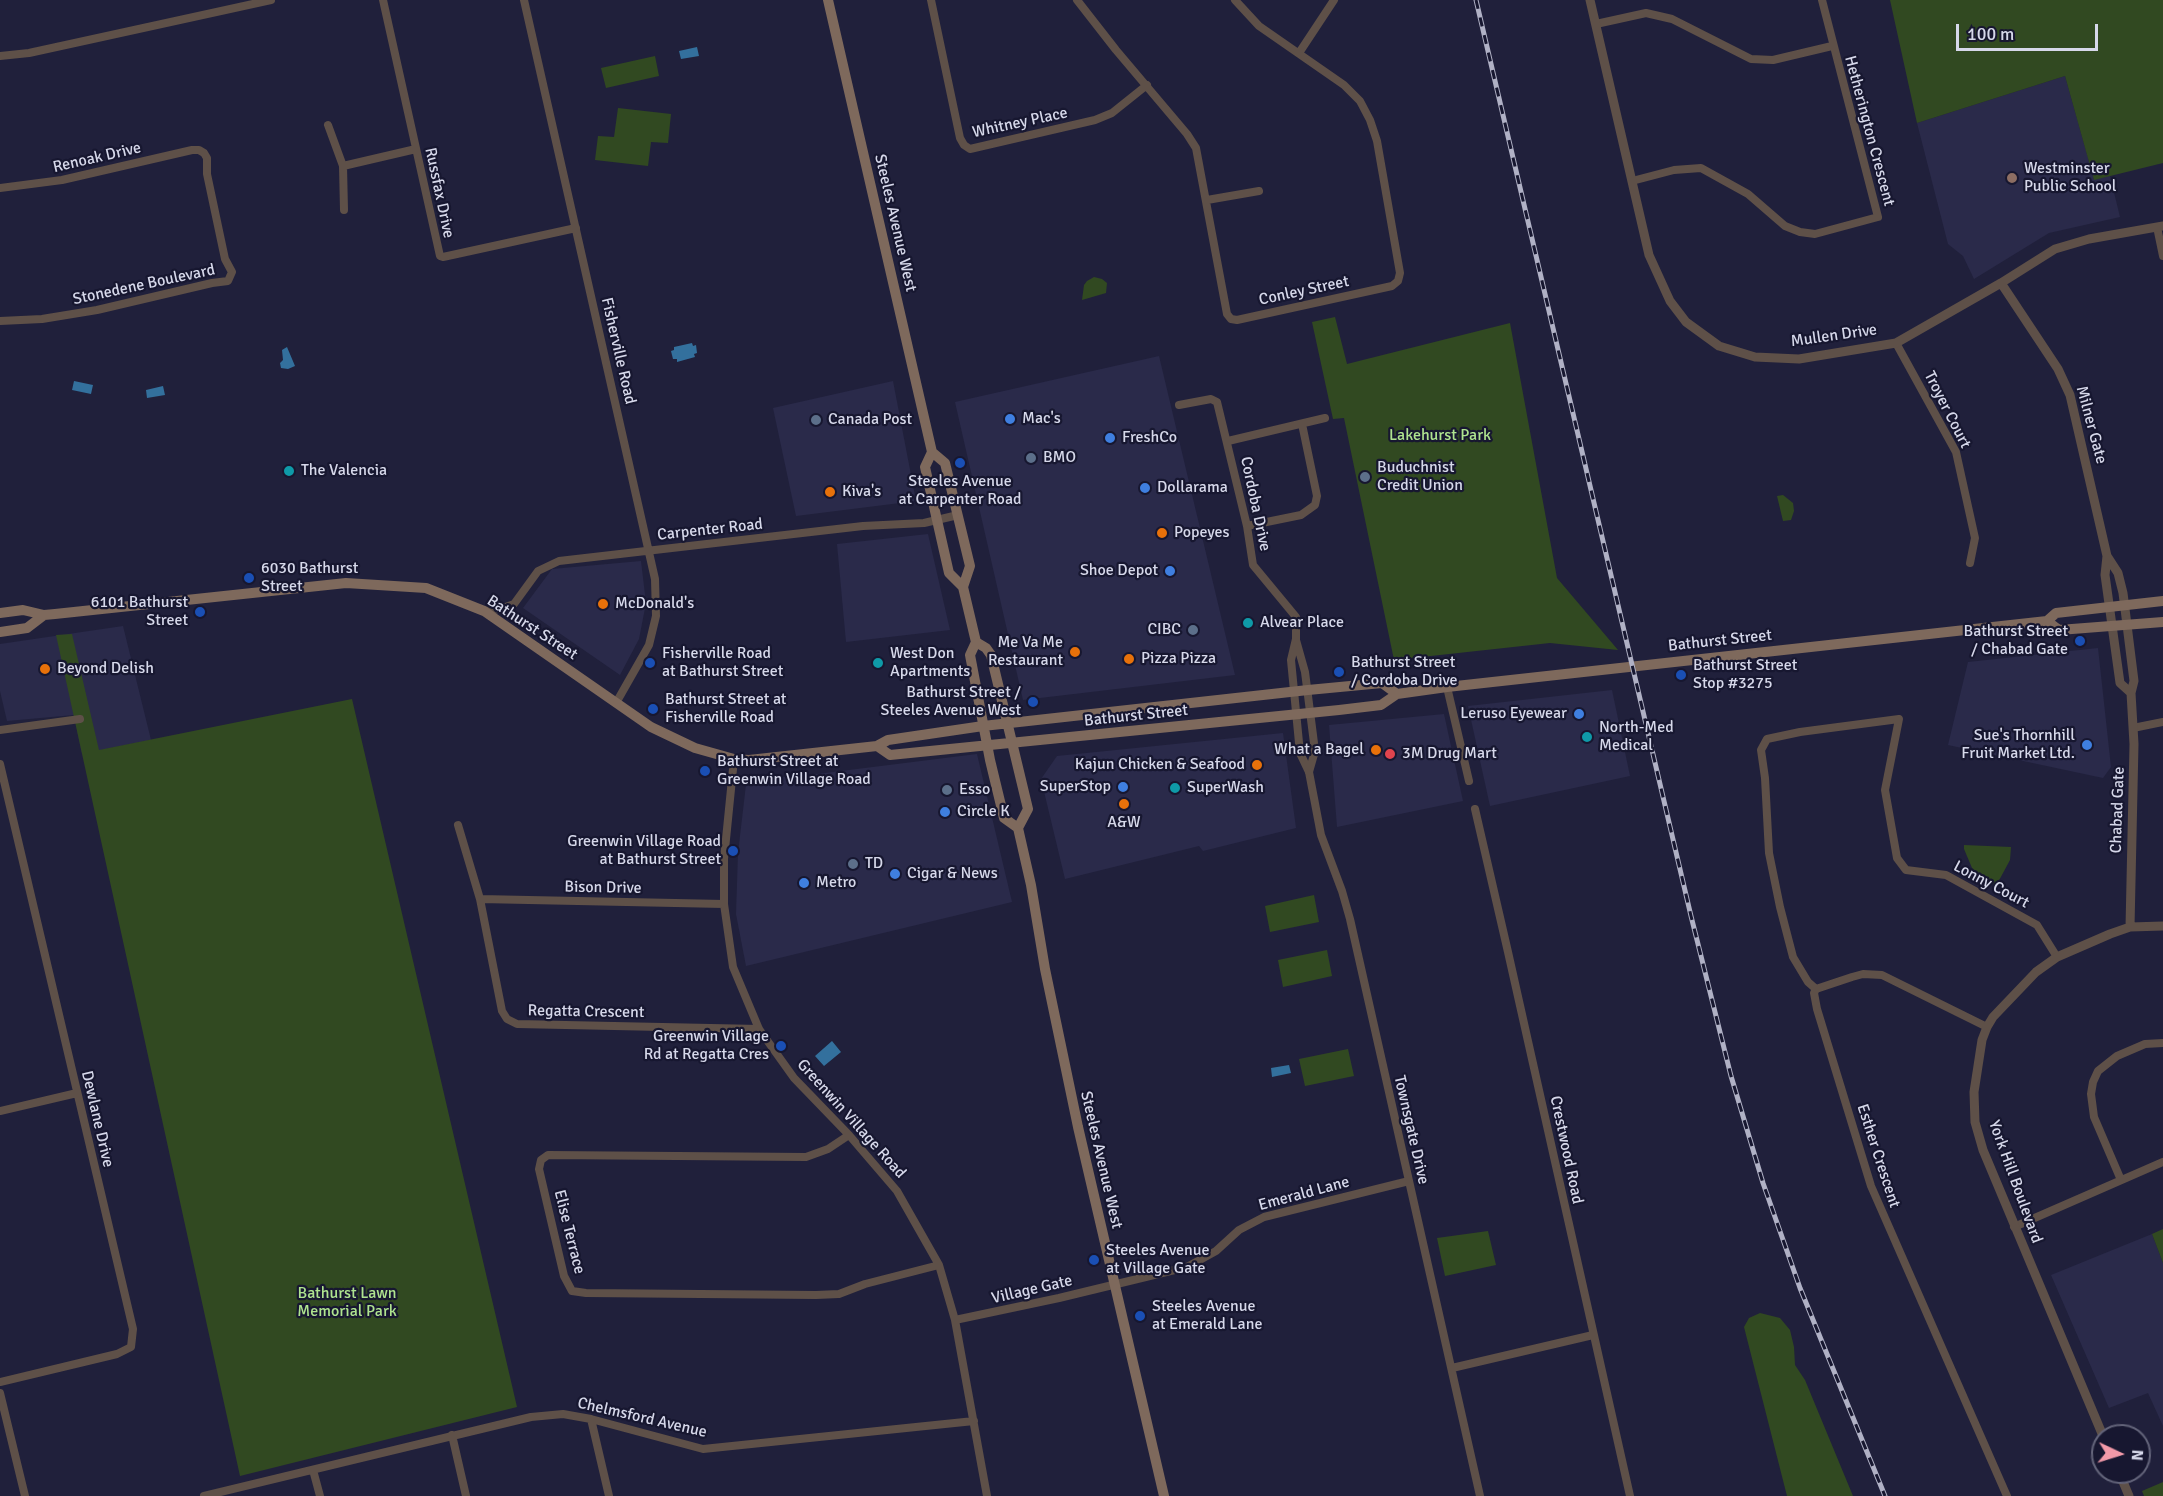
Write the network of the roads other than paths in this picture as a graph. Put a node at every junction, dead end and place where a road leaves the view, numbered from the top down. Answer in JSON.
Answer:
{"nodes":[{"id":1,"x":271,"y":0,"type":"edge"},
{"id":2,"x":383,"y":0,"type":"edge"},
{"id":3,"x":524,"y":0,"type":"edge"},
{"id":4,"x":828,"y":0,"type":"edge"},
{"id":5,"x":931,"y":0,"type":"edge"},
{"id":6,"x":1077,"y":0,"type":"edge"},
{"id":7,"x":1235,"y":0,"type":"edge"},
{"id":8,"x":1334,"y":0,"type":"edge"},
{"id":9,"x":1590,"y":0,"type":"edge"},
{"id":10,"x":1822,"y":0,"type":"edge"},
{"id":11,"x":1596,"y":24,"type":"junction"},
{"id":12,"x":1833,"y":46,"type":"junction"},
{"id":13,"x":1299,"y":53,"type":"junction"},
{"id":14,"x":0,"y":56,"type":"edge"},
{"id":15,"x":1147,"y":85,"type":"junction"},
{"id":16,"x":328,"y":125,"type":"dead end"},
{"id":17,"x":416,"y":149,"type":"junction"},
{"id":18,"x":199,"y":150,"type":"joint"},
{"id":19,"x":343,"y":166,"type":"junction"},
{"id":20,"x":1632,"y":181,"type":"junction"},
{"id":21,"x":0,"y":188,"type":"edge"},
{"id":22,"x":1259,"y":191,"type":"dead end"},
{"id":23,"x":1207,"y":200,"type":"junction"},
{"id":24,"x":344,"y":210,"type":"dead end"},
{"id":25,"x":2160,"y":227,"type":"edge"},
{"id":26,"x":576,"y":228,"type":"junction"},
{"id":27,"x":2163,"y":256,"type":"edge"},
{"id":28,"x":2001,"y":283,"type":"junction"},
{"id":29,"x":0,"y":321,"type":"edge"},
{"id":30,"x":1896,"y":343,"type":"junction"},
{"id":31,"x":1179,"y":405,"type":"dead end"},
{"id":32,"x":1325,"y":418,"type":"dead end"},
{"id":33,"x":1302,"y":424,"type":"junction"},
{"id":34,"x":1228,"y":441,"type":"junction"},
{"id":35,"x":932,"y":452,"type":"junction"},
{"id":36,"x":958,"y":514,"type":"junction"},
{"id":37,"x":939,"y":520,"type":"junction"},
{"id":38,"x":1247,"y":526,"type":"junction"},
{"id":39,"x":648,"y":550,"type":"junction"},
{"id":40,"x":2107,"y":556,"type":"junction"},
{"id":41,"x":1970,"y":563,"type":"dead end"},
{"id":42,"x":963,"y":586,"type":"junction"},
{"id":43,"x":2163,"y":601,"type":"edge"},
{"id":44,"x":2125,"y":606,"type":"junction"},
{"id":45,"x":2110,"y":608,"type":"junction"},
{"id":46,"x":484,"y":611,"type":"junction"},
{"id":47,"x":0,"y":613,"type":"edge"},
{"id":48,"x":44,"y":615,"type":"junction"},
{"id":49,"x":2047,"y":621,"type":"junction"},
{"id":50,"x":2163,"y":622,"type":"edge"},
{"id":51,"x":2127,"y":626,"type":"junction"},
{"id":52,"x":2112,"y":627,"type":"junction"},
{"id":53,"x":0,"y":632,"type":"edge"},
{"id":54,"x":1296,"y":639,"type":"junction"},
{"id":55,"x":976,"y":642,"type":"junction"},
{"id":56,"x":1446,"y":687,"type":"junction"},
{"id":57,"x":1308,"y":690,"type":"junction"},
{"id":58,"x":1293,"y":692,"type":"junction"},
{"id":59,"x":2131,"y":693,"type":"junction"},
{"id":60,"x":1397,"y":694,"type":"junction"},
{"id":61,"x":616,"y":703,"type":"junction"},
{"id":62,"x":1311,"y":713,"type":"junction"},
{"id":63,"x":1296,"y":715,"type":"junction"},
{"id":64,"x":80,"y":719,"type":"dead end"},
{"id":65,"x":2163,"y":722,"type":"edge"},
{"id":66,"x":1007,"y":724,"type":"junction"},
{"id":67,"x":983,"y":726,"type":"junction"},
{"id":68,"x":2133,"y":728,"type":"junction"},
{"id":69,"x":0,"y":730,"type":"edge"},
{"id":70,"x":1011,"y":743,"type":"junction"},
{"id":71,"x":987,"y":745,"type":"junction"},
{"id":72,"x":877,"y":746,"type":"junction"},
{"id":73,"x":734,"y":759,"type":"junction"},
{"id":74,"x":0,"y":764,"type":"edge"},
{"id":75,"x":1309,"y":772,"type":"junction"},
{"id":76,"x":1468,"y":781,"type":"dead end"},
{"id":77,"x":1474,"y":809,"type":"dead end"},
{"id":78,"x":458,"y":825,"type":"dead end"},
{"id":79,"x":1018,"y":828,"type":"junction"},
{"id":80,"x":480,"y":899,"type":"junction"},
{"id":81,"x":724,"y":904,"type":"junction"},
{"id":82,"x":2163,"y":926,"type":"edge"},
{"id":83,"x":2130,"y":927,"type":"junction"},
{"id":84,"x":2057,"y":957,"type":"junction"},
{"id":85,"x":1816,"y":989,"type":"junction"},
{"id":86,"x":1987,"y":1027,"type":"junction"},
{"id":87,"x":759,"y":1029,"type":"junction"},
{"id":88,"x":2163,"y":1043,"type":"edge"},
{"id":89,"x":77,"y":1093,"type":"junction"},
{"id":90,"x":0,"y":1111,"type":"edge"},
{"id":91,"x":849,"y":1135,"type":"junction"},
{"id":92,"x":2163,"y":1162,"type":"edge"},
{"id":93,"x":2121,"y":1180,"type":"junction"},
{"id":94,"x":1409,"y":1181,"type":"junction"},
{"id":95,"x":2014,"y":1227,"type":"junction"},
{"id":96,"x":939,"y":1265,"type":"junction"},
{"id":97,"x":1114,"y":1284,"type":"junction"},
{"id":98,"x":955,"y":1320,"type":"junction"},
{"id":99,"x":1593,"y":1335,"type":"junction"},
{"id":100,"x":1452,"y":1368,"type":"junction"},
{"id":101,"x":0,"y":1382,"type":"edge"},
{"id":102,"x":0,"y":1393,"type":"edge"},
{"id":103,"x":591,"y":1419,"type":"junction"},
{"id":104,"x":974,"y":1421,"type":"junction"},
{"id":105,"x":2098,"y":1424,"type":"edge"},
{"id":106,"x":452,"y":1435,"type":"junction"},
{"id":107,"x":313,"y":1470,"type":"junction"},
{"id":108,"x":26,"y":1496,"type":"edge"},
{"id":109,"x":204,"y":1496,"type":"edge"},
{"id":110,"x":320,"y":1496,"type":"edge"},
{"id":111,"x":466,"y":1496,"type":"edge"},
{"id":112,"x":609,"y":1496,"type":"edge"},
{"id":113,"x":987,"y":1496,"type":"edge"},
{"id":114,"x":1164,"y":1496,"type":"edge"},
{"id":115,"x":1480,"y":1496,"type":"edge"},
{"id":116,"x":1630,"y":1496,"type":"edge"},
{"id":117,"x":2007,"y":1496,"type":"edge"}],
"edges":[{"from":1,"to":14,"type":"street"},
{"from":2,"to":17,"type":"street","name":"Russfax Drive"},
{"from":3,"to":26,"type":"street","name":"Fisherville Road"},
{"from":4,"to":35,"type":"main road","name":"Steeles Avenue West"},
{"from":5,"to":15,"type":"street","name":"Whitney Place"},
{"from":6,"to":15,"type":"street","name":"Conley Street"},
{"from":7,"to":13,"type":"street","name":"Conley Street"},
{"from":8,"to":13,"type":"street"},
{"from":9,"to":11,"type":"street","name":"Mullen Drive"},
{"from":10,"to":12,"type":"street","name":"Hetherington Crescent"},
{"from":11,"to":12,"type":"street"},
{"from":11,"to":20,"type":"street","name":"Mullen Drive"},
{"from":12,"to":20,"type":"street","name":"Hetherington Crescent"},
{"from":13,"to":23,"type":"street","name":"Conley Street"},
{"from":15,"to":23,"type":"street","name":"Conley Street"},
{"from":16,"to":19,"type":"street"},
{"from":17,"to":19,"type":"street"},
{"from":17,"to":26,"type":"street","name":"Russfax Drive"},
{"from":18,"to":21,"type":"street","name":"Renoak Drive"},
{"from":18,"to":29,"type":"street","name":"Stonedene Boulevard"},
{"from":19,"to":24,"type":"street"},
{"from":20,"to":30,"type":"street","name":"Mullen Drive"},
{"from":22,"to":23,"type":"street"},
{"from":25,"to":27,"type":"street"},
{"from":25,"to":28,"type":"street","name":"Mullen Drive"},
{"from":26,"to":39,"type":"street","name":"Fisherville Road"},
{"from":28,"to":30,"type":"street","name":"Mullen Drive"},
{"from":28,"to":40,"type":"street","name":"Milner Gate"},
{"from":30,"to":41,"type":"street","name":"Troyer Court"},
{"from":31,"to":34,"type":"street","name":"Cordoba Drive"},
{"from":32,"to":33,"type":"street"},
{"from":33,"to":34,"type":"street"},
{"from":33,"to":38,"type":"street"},
{"from":34,"to":38,"type":"street","name":"Cordoba Drive"},
{"from":35,"to":36,"type":"main road","name":"Steeles Avenue West"},
{"from":35,"to":37,"type":"main road","name":"Steeles Avenue West"},
{"from":36,"to":37,"type":"street","name":"Carpenter Road"},
{"from":36,"to":42,"type":"main road","name":"Steeles Avenue West"},
{"from":37,"to":39,"type":"street","name":"Carpenter Road"},
{"from":37,"to":42,"type":"main road","name":"Steeles Avenue West"},
{"from":38,"to":54,"type":"street","name":"Cordoba Drive"},
{"from":39,"to":46,"type":"street","name":"Carpenter Road"},
{"from":39,"to":61,"type":"street","name":"Fisherville Road"},
{"from":40,"to":44,"type":"street","name":"Milner Gate"},
{"from":40,"to":45,"type":"street","name":"Milner Gate"},
{"from":42,"to":55,"type":"main road","name":"Steeles Avenue West"},
{"from":43,"to":44,"type":"main road","name":"Bathurst Street"},
{"from":44,"to":45,"type":"main road","name":"Bathurst Street"},
{"from":44,"to":51,"type":"street","name":"Milner Gate"},
{"from":45,"to":49,"type":"main road","name":"Bathurst Street"},
{"from":45,"to":52,"type":"street","name":"Milner Gate"},
{"from":46,"to":48,"type":"main road","name":"Bathurst Street"},
{"from":46,"to":61,"type":"main road","name":"Bathurst Street"},
{"from":47,"to":48,"type":"main road","name":"Bathurst Street"},
{"from":48,"to":53,"type":"main road","name":"Bathurst Street"},
{"from":49,"to":52,"type":"main road","name":"Bathurst Street"},
{"from":49,"to":56,"type":"main road","name":"Bathurst Street"},
{"from":50,"to":51,"type":"main road","name":"Bathurst Street"},
{"from":51,"to":52,"type":"main road","name":"Bathurst Street"},
{"from":51,"to":59,"type":"street","name":"Chabad Gate"},
{"from":52,"to":59,"type":"street","name":"Chabad Gate"},
{"from":54,"to":57,"type":"street","name":"Cordoba Drive"},
{"from":54,"to":58,"type":"street","name":"Cordoba Drive"},
{"from":55,"to":66,"type":"main road","name":"Steeles Avenue West"},
{"from":55,"to":67,"type":"main road","name":"Steeles Avenue West"},
{"from":56,"to":60,"type":"main road","name":"Bathurst Street"},
{"from":56,"to":76,"type":"street"},
{"from":57,"to":58,"type":"main road","name":"Bathurst Street"},
{"from":57,"to":60,"type":"main road","name":"Bathurst Street"},
{"from":57,"to":62,"type":"street","name":"Townsgate Drive"},
{"from":58,"to":63,"type":"street","name":"Townsgate Drive"},
{"from":58,"to":66,"type":"main road","name":"Bathurst Street"},
{"from":59,"to":68,"type":"street","name":"Chabad Gate"},
{"from":60,"to":62,"type":"main road","name":"Bathurst Street"},
{"from":61,"to":73,"type":"main road","name":"Bathurst Street"},
{"from":62,"to":63,"type":"main road","name":"Bathurst Street"},
{"from":62,"to":75,"type":"street","name":"Townsgate Drive"},
{"from":63,"to":70,"type":"main road","name":"Bathurst Street"},
{"from":63,"to":75,"type":"street","name":"Townsgate Drive"},
{"from":64,"to":69,"type":"street"},
{"from":65,"to":68,"type":"street"},
{"from":66,"to":67,"type":"main road","name":"Bathurst Street"},
{"from":66,"to":70,"type":"main road","name":"Steeles Avenue West"},
{"from":67,"to":71,"type":"main road","name":"Steeles Avenue West"},
{"from":67,"to":72,"type":"main road","name":"Bathurst Street"},
{"from":68,"to":83,"type":"street","name":"Chabad Gate"},
{"from":70,"to":71,"type":"main road","name":"Bathurst Street"},
{"from":70,"to":79,"type":"main road","name":"Steeles Avenue West"},
{"from":71,"to":72,"type":"main road","name":"Bathurst Street"},
{"from":71,"to":79,"type":"main road","name":"Steeles Avenue West"},
{"from":72,"to":73,"type":"main road","name":"Bathurst Street"},
{"from":73,"to":81,"type":"street","name":"Greenwin Village Road"},
{"from":74,"to":89,"type":"street","name":"Dewlane Drive"},
{"from":75,"to":94,"type":"street","name":"Townsgate Drive"},
{"from":77,"to":99,"type":"street","name":"Crestwood Road"},
{"from":78,"to":80,"type":"street","name":"Regatta Crescent"},
{"from":79,"to":97,"type":"main road","name":"Steeles Avenue West"},
{"from":80,"to":81,"type":"street","name":"Bison Drive"},
{"from":80,"to":87,"type":"street","name":"Regatta Crescent"},
{"from":81,"to":87,"type":"street","name":"Greenwin Village Road"},
{"from":82,"to":83,"type":"street","name":"York Hill Boulevard"},
{"from":83,"to":84,"type":"street","name":"York Hill Boulevard"},
{"from":84,"to":85,"type":"street","name":"Lonny Court"},
{"from":84,"to":86,"type":"street","name":"York Hill Boulevard"},
{"from":85,"to":86,"type":"street"},
{"from":85,"to":117,"type":"street","name":"Esther Crescent"},
{"from":86,"to":95,"type":"street","name":"York Hill Boulevard"},
{"from":87,"to":91,"type":"street","name":"Greenwin Village Road"},
{"from":88,"to":93,"type":"street"},
{"from":89,"to":90,"type":"street"},
{"from":89,"to":101,"type":"street","name":"Dewlane Drive"},
{"from":91,"to":96,"type":"street","name":"Greenwin Village Road"},
{"from":91,"to":96,"type":"street","name":"Elise Terrace"},
{"from":92,"to":93,"type":"street"},
{"from":93,"to":95,"type":"street"},
{"from":94,"to":97,"type":"street","name":"Emerald Lane"},
{"from":94,"to":100,"type":"street","name":"Townsgate Drive"},
{"from":95,"to":105,"type":"street","name":"York Hill Boulevard"},
{"from":96,"to":98,"type":"street","name":"Greenwin Village Road"},
{"from":97,"to":98,"type":"street","name":"Village Gate"},
{"from":97,"to":114,"type":"main road","name":"Steeles Avenue West"},
{"from":98,"to":104,"type":"street","name":"Greenwin Village Road"},
{"from":99,"to":100,"type":"street"},
{"from":99,"to":116,"type":"street","name":"Crestwood Road"},
{"from":100,"to":115,"type":"street","name":"Townsgate Drive"},
{"from":102,"to":108,"type":"street"},
{"from":103,"to":104,"type":"street","name":"Chelmsford Avenue"},
{"from":103,"to":106,"type":"street","name":"Chelmsford Avenue"},
{"from":103,"to":112,"type":"street"},
{"from":104,"to":113,"type":"street","name":"Greenwin Village Road"},
{"from":106,"to":107,"type":"street","name":"Chelmsford Avenue"},
{"from":106,"to":111,"type":"street"},
{"from":107,"to":109,"type":"street","name":"Chelmsford Avenue"},
{"from":107,"to":110,"type":"street"}]}
